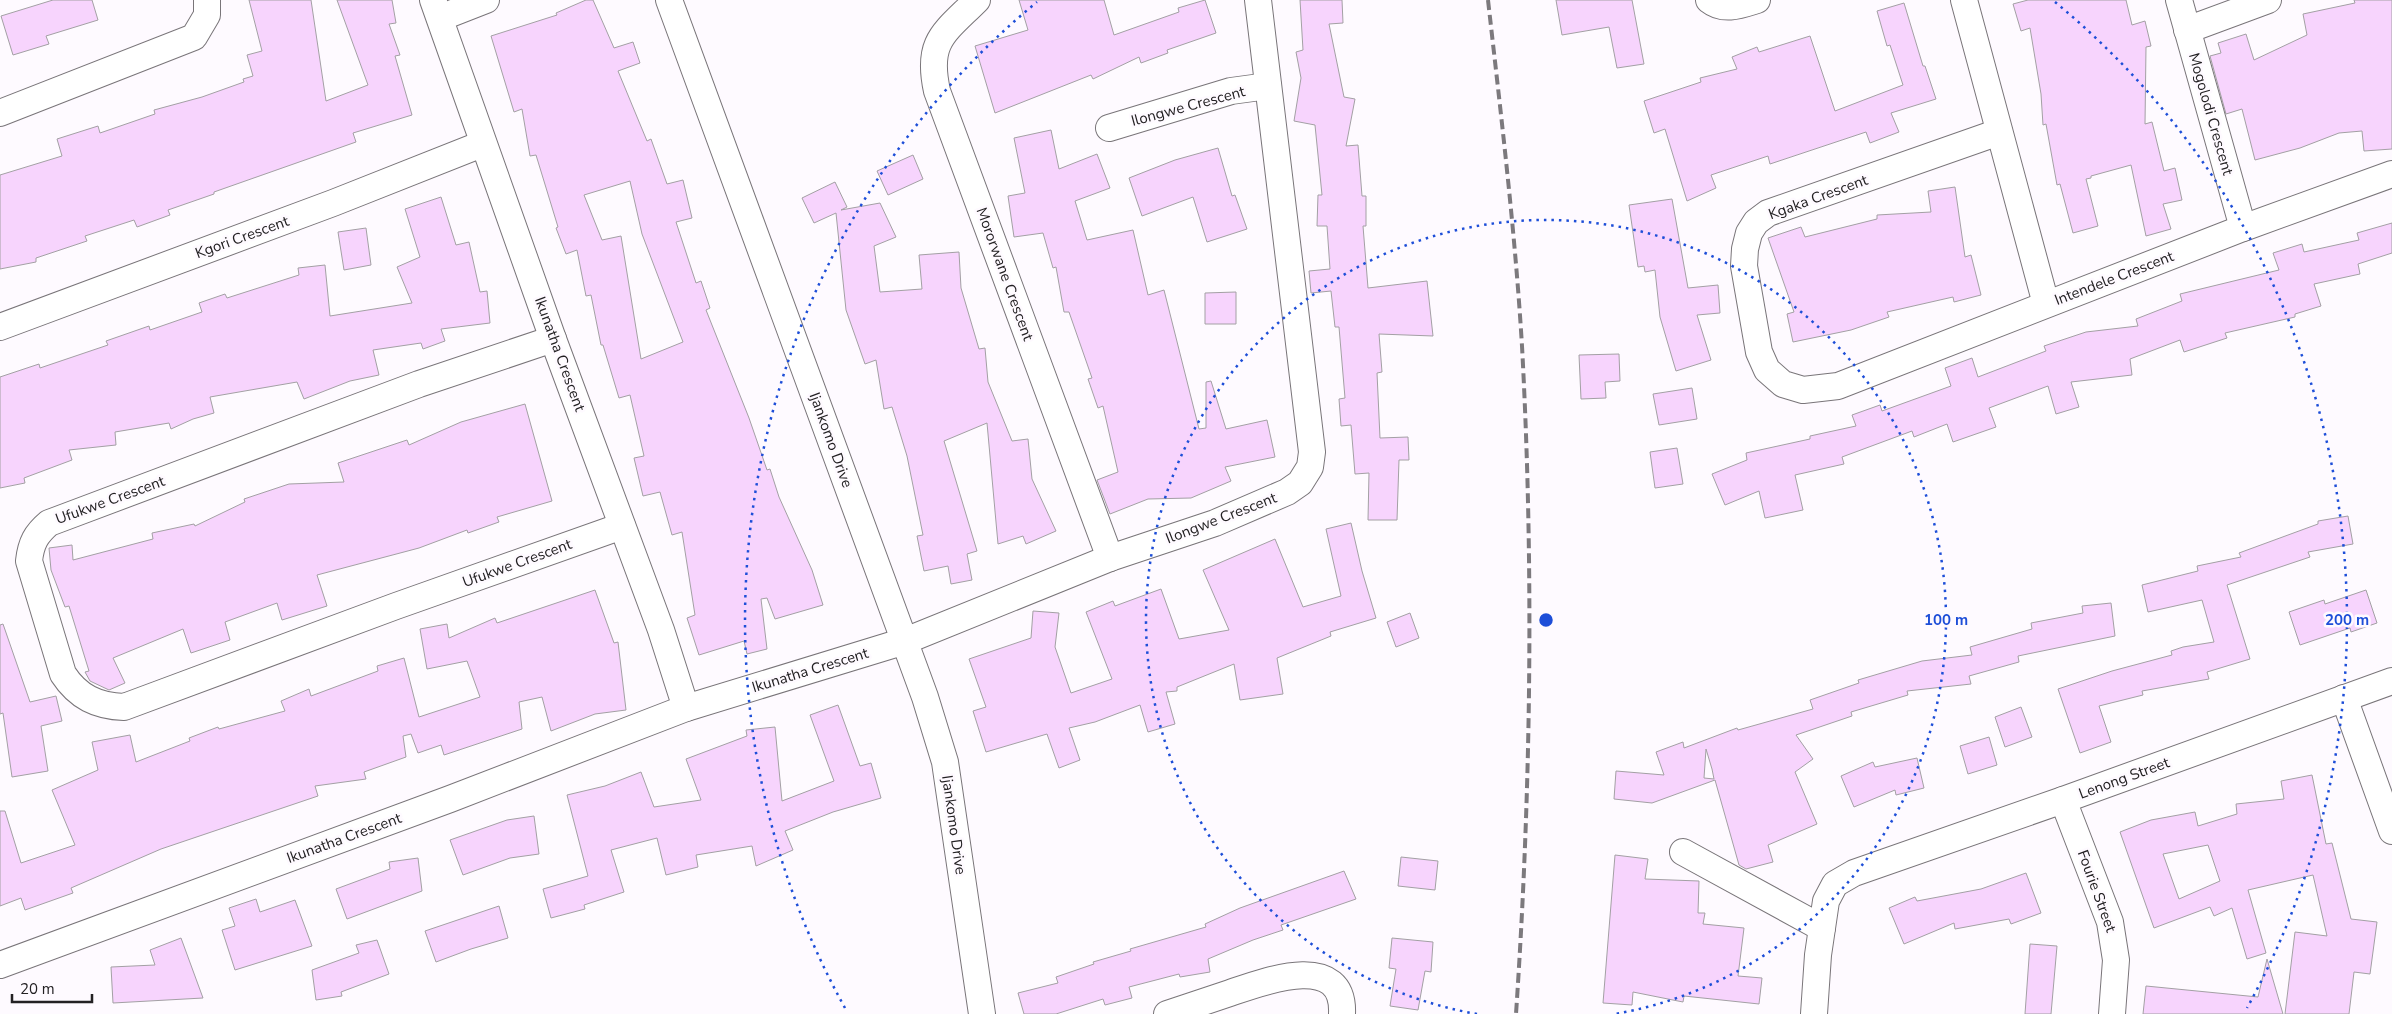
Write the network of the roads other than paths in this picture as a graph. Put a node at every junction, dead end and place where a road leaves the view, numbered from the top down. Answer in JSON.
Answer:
{"nodes":[{"id":1,"x":208,"y":0,"type":"edge"},
{"id":2,"x":486,"y":0,"type":"edge"},
{"id":3,"x":669,"y":0,"type":"edge"},
{"id":4,"x":977,"y":0,"type":"edge"},
{"id":5,"x":1258,"y":0,"type":"edge"},
{"id":6,"x":1709,"y":0,"type":"edge"},
{"id":7,"x":1757,"y":0,"type":"edge"},
{"id":8,"x":1964,"y":0,"type":"edge"},
{"id":9,"x":2179,"y":0,"type":"edge"},
{"id":10,"x":2268,"y":0,"type":"edge"},
{"id":11,"x":437,"y":9,"type":"edge"},
{"id":12,"x":2187,"y":30,"type":"junction"},
{"id":13,"x":1268,"y":86,"type":"junction"},
{"id":14,"x":0,"y":113,"type":"edge"},
{"id":15,"x":1109,"y":128,"type":"dead end"},
{"id":16,"x":1999,"y":132,"type":"junction"},
{"id":17,"x":482,"y":144,"type":"junction"},
{"id":18,"x":2392,"y":174,"type":"edge"},
{"id":19,"x":2243,"y":228,"type":"junction"},
{"id":20,"x":2046,"y":304,"type":"junction"},
{"id":21,"x":0,"y":326,"type":"edge"},
{"id":22,"x":553,"y":339,"type":"junction"},
{"id":23,"x":622,"y":526,"type":"junction"},
{"id":24,"x":1110,"y":558,"type":"junction"},
{"id":25,"x":905,"y":641,"type":"junction"},
{"id":26,"x":2392,"y":681,"type":"edge"},
{"id":27,"x":2344,"y":698,"type":"junction"},
{"id":28,"x":686,"y":708,"type":"junction"},
{"id":29,"x":2063,"y":800,"type":"junction"},
{"id":30,"x":2392,"y":830,"type":"edge"},
{"id":31,"x":1683,"y":852,"type":"dead end"},
{"id":32,"x":1822,"y":928,"type":"junction"},
{"id":33,"x":0,"y":965,"type":"edge"},
{"id":34,"x":982,"y":1014,"type":"edge"},
{"id":35,"x":1167,"y":1014,"type":"edge"},
{"id":36,"x":1342,"y":1014,"type":"edge"},
{"id":37,"x":1814,"y":1014,"type":"edge"},
{"id":38,"x":2112,"y":1014,"type":"edge"}],
"edges":[{"from":1,"to":14,"type":"street"},
{"from":2,"to":11,"type":"street"},
{"from":3,"to":25,"type":"street","name":"Ijankomo Drive"},
{"from":4,"to":24,"type":"street","name":"Mororwane Crescent"},
{"from":5,"to":13,"type":"street","name":"Ilongwe Crescent"},
{"from":6,"to":7,"type":"street"},
{"from":8,"to":16,"type":"street","name":"Intendele Crescent"},
{"from":9,"to":12,"type":"street","name":"Mogolodi Crescent"},
{"from":10,"to":12,"type":"street"},
{"from":11,"to":17,"type":"street","name":"Ikunatha Crescent"},
{"from":12,"to":19,"type":"street","name":"Mogolodi Crescent"},
{"from":13,"to":15,"type":"street","name":"Ilongwe Crescent"},
{"from":13,"to":24,"type":"street","name":"Ilongwe Crescent"},
{"from":16,"to":20,"type":"street","name":"Intendele Crescent"},
{"from":16,"to":20,"type":"street","name":"Kgaka Crescent"},
{"from":17,"to":21,"type":"street","name":"Kgori Crescent"},
{"from":17,"to":22,"type":"street","name":"Ikunatha Crescent"},
{"from":18,"to":19,"type":"street","name":"Intendele Crescent"},
{"from":19,"to":20,"type":"street","name":"Intendele Crescent"},
{"from":22,"to":23,"type":"street","name":"Ikunatha Crescent"},
{"from":22,"to":23,"type":"street","name":"Ufukwe Crescent"},
{"from":23,"to":28,"type":"street","name":"Ikunatha Crescent"},
{"from":24,"to":25,"type":"street","name":"Ilongwe Crescent"},
{"from":25,"to":28,"type":"street","name":"Ikunatha Crescent"},
{"from":25,"to":34,"type":"street","name":"Ijankomo Drive"},
{"from":26,"to":27,"type":"street","name":"Lenong Street"},
{"from":27,"to":29,"type":"street","name":"Lenong Street"},
{"from":27,"to":30,"type":"street"},
{"from":28,"to":33,"type":"street","name":"Ikunatha Crescent"},
{"from":29,"to":32,"type":"street","name":"Lenong Street"},
{"from":29,"to":38,"type":"street","name":"Fourie Street"},
{"from":31,"to":32,"type":"street"},
{"from":32,"to":37,"type":"street","name":"Lenong Street"},
{"from":35,"to":36,"type":"street"}]}
